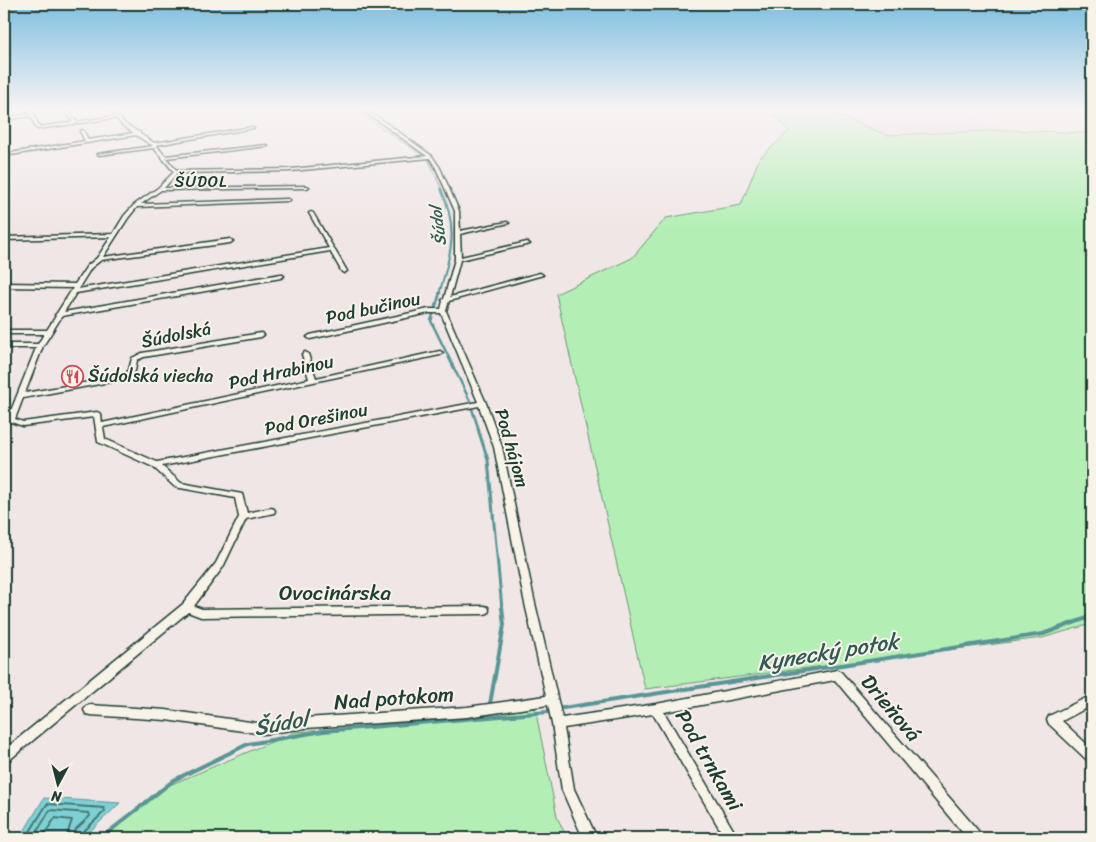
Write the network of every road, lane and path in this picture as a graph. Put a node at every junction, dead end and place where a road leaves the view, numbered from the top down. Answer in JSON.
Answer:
{"nodes":[{"id":1,"x":40,"y":149,"type":"edge"},
{"id":2,"x":128,"y":149,"type":"edge"},
{"id":3,"x":157,"y":149,"type":"edge"},
{"id":4,"x":235,"y":149,"type":"edge"},
{"id":5,"x":417,"y":149,"type":"edge"},
{"id":6,"x":99,"y":154,"type":"dead end"},
{"id":7,"x":4,"y":155,"type":"edge"},
{"id":8,"x":163,"y":157,"type":"junction"},
{"id":9,"x":428,"y":158,"type":"junction"},
{"id":10,"x":176,"y":172,"type":"junction"},
{"id":11,"x":307,"y":187,"type":"dead end"},
{"id":12,"x":160,"y":189,"type":"junction"},
{"id":13,"x":288,"y":200,"type":"dead end"},
{"id":14,"x":136,"y":206,"type":"junction"},
{"id":15,"x":311,"y":213,"type":"dead end"},
{"id":16,"x":507,"y":223,"type":"dead end"},
{"id":17,"x":459,"y":233,"type":"junction"},
{"id":18,"x":114,"y":235,"type":"junction"},
{"id":19,"x":4,"y":238,"type":"edge"},
{"id":20,"x":230,"y":241,"type":"dead end"},
{"id":21,"x":527,"y":244,"type":"dead end"},
{"id":22,"x":332,"y":249,"type":"junction"},
{"id":23,"x":99,"y":259,"type":"junction"},
{"id":24,"x":458,"y":259,"type":"junction"},
{"id":25,"x":344,"y":271,"type":"dead end"},
{"id":26,"x":281,"y":276,"type":"dead end"},
{"id":27,"x":540,"y":276,"type":"dead end"},
{"id":28,"x":4,"y":285,"type":"edge"},
{"id":29,"x":75,"y":289,"type":"junction"},
{"id":30,"x":445,"y":300,"type":"junction"},
{"id":31,"x":440,"y":311,"type":"junction"},
{"id":32,"x":58,"y":315,"type":"junction"},
{"id":33,"x":4,"y":332,"type":"edge"},
{"id":34,"x":48,"y":332,"type":"junction"},
{"id":35,"x":261,"y":335,"type":"dead end"},
{"id":36,"x":310,"y":337,"type":"dead end"},
{"id":37,"x":4,"y":346,"type":"edge"},
{"id":38,"x":40,"y":346,"type":"junction"},
{"id":39,"x":440,"y":352,"type":"dead end"},
{"id":40,"x":305,"y":354,"type":"dead end"},
{"id":41,"x":313,"y":380,"type":"junction"},
{"id":42,"x":21,"y":396,"type":"junction"},
{"id":43,"x":482,"y":403,"type":"junction"},
{"id":44,"x":7,"y":420,"type":"edge"},
{"id":45,"x":99,"y":426,"type":"junction"},
{"id":46,"x":156,"y":465,"type":"junction"},
{"id":47,"x":271,"y":511,"type":"dead end"},
{"id":48,"x":243,"y":517,"type":"junction"},
{"id":49,"x":187,"y":607,"type":"junction"},
{"id":50,"x":484,"y":610,"type":"dead end"},
{"id":51,"x":551,"y":700,"type":"junction"},
{"id":52,"x":1092,"y":700,"type":"edge"},
{"id":53,"x":656,"y":709,"type":"junction"},
{"id":54,"x":90,"y":710,"type":"dead end"},
{"id":55,"x":558,"y":724,"type":"junction"},
{"id":56,"x":4,"y":757,"type":"edge"},
{"id":57,"x":1092,"y":757,"type":"edge"},
{"id":58,"x":590,"y":838,"type":"edge"},
{"id":59,"x":732,"y":838,"type":"edge"},
{"id":60,"x":975,"y":838,"type":"edge"}],
"edges":[{"from":1,"to":7,"type":"street"},
{"from":2,"to":6,"type":"street"},
{"from":3,"to":8,"type":"street"},
{"from":4,"to":8,"type":"street"},
{"from":5,"to":9,"type":"street"},
{"from":8,"to":10,"type":"street"},
{"from":9,"to":10,"type":"street"},
{"from":9,"to":17,"type":"street"},
{"from":10,"to":12,"type":"street"},
{"from":11,"to":12,"type":"street"},
{"from":12,"to":14,"type":"street"},
{"from":13,"to":14,"type":"street"},
{"from":14,"to":18,"type":"street"},
{"from":15,"to":22,"type":"street"},
{"from":16,"to":17,"type":"street"},
{"from":17,"to":24,"type":"street"},
{"from":18,"to":19,"type":"street"},
{"from":18,"to":23,"type":"street"},
{"from":20,"to":23,"type":"street"},
{"from":21,"to":24,"type":"street"},
{"from":22,"to":25,"type":"street"},
{"from":22,"to":29,"type":"street"},
{"from":23,"to":29,"type":"street"},
{"from":24,"to":30,"type":"street"},
{"from":26,"to":32,"type":"street"},
{"from":27,"to":30,"type":"street"},
{"from":28,"to":29,"type":"street"},
{"from":29,"to":32,"type":"street"},
{"from":30,"to":31,"type":"street"},
{"from":31,"to":36,"type":"street","name":"Pod bučinou"},
{"from":31,"to":43,"type":"street","name":"Pod hájom"},
{"from":32,"to":34,"type":"street"},
{"from":33,"to":34,"type":"street"},
{"from":34,"to":38,"type":"street"},
{"from":35,"to":42,"type":"street","name":"Šúdolská"},
{"from":37,"to":38,"type":"street"},
{"from":38,"to":42,"type":"street"},
{"from":39,"to":41,"type":"street","name":"Pod Hrabinou"},
{"from":40,"to":41,"type":"street"},
{"from":41,"to":45,"type":"street","name":"Pod Hrabinou"},
{"from":42,"to":44,"type":"street"},
{"from":43,"to":46,"type":"street","name":"Pod Orešinou"},
{"from":43,"to":51,"type":"street","name":"Pod hájom"},
{"from":44,"to":45,"type":"street"},
{"from":45,"to":46,"type":"street"},
{"from":46,"to":48,"type":"street"},
{"from":47,"to":48,"type":"street"},
{"from":48,"to":49,"type":"street"},
{"from":49,"to":50,"type":"street","name":"Ovocinárska"},
{"from":49,"to":56,"type":"street"},
{"from":51,"to":54,"type":"street","name":"Nad potokom"},
{"from":51,"to":55,"type":"street","name":"Pod hájom"},
{"from":52,"to":57,"type":"street"},
{"from":53,"to":55,"type":"street","name":"Pod trnkami"},
{"from":53,"to":59,"type":"street","name":"Pod trnkami"},
{"from":53,"to":60,"type":"street","name":"Drieňová"},
{"from":55,"to":58,"type":"street","name":"Pod hájom"}]}
